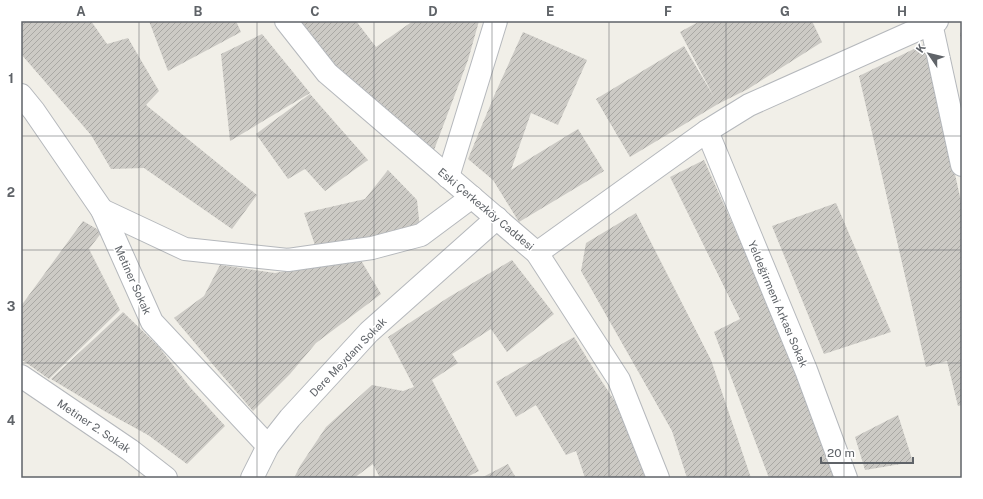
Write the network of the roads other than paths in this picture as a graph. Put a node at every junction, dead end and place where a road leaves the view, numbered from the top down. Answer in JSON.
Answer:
{"nodes":[{"id":1,"x":286,"y":21,"type":"edge"},
{"id":2,"x":496,"y":21,"type":"edge"},
{"id":3,"x":934,"y":22,"type":"edge"},
{"id":4,"x":21,"y":96,"type":"edge"},
{"id":5,"x":707,"y":131,"type":"junction"},
{"id":6,"x":962,"y":165,"type":"edge"},
{"id":7,"x":448,"y":177,"type":"junction"},
{"id":8,"x":472,"y":197,"type":"junction"},
{"id":9,"x":102,"y":210,"type":"junction"},
{"id":10,"x":497,"y":218,"type":"junction"},
{"id":11,"x":537,"y":253,"type":"junction"},
{"id":12,"x":21,"y":376,"type":"edge"},
{"id":13,"x":268,"y":446,"type":"junction"},
{"id":14,"x":166,"y":478,"type":"edge"},
{"id":15,"x":252,"y":478,"type":"edge"},
{"id":16,"x":658,"y":478,"type":"edge"},
{"id":17,"x":846,"y":478,"type":"edge"}],
"edges":[{"from":1,"to":7,"type":"street","name":"Eski Çerkezköy Caddesi"},
{"from":2,"to":7,"type":"street"},
{"from":3,"to":5,"type":"street"},
{"from":3,"to":6,"type":"street"},
{"from":4,"to":9,"type":"street","name":"Metiner Sokak"},
{"from":5,"to":11,"type":"street"},
{"from":5,"to":17,"type":"street","name":"Yeldeğirmeni Arkası Sokak"},
{"from":7,"to":8,"type":"street","name":"Eski Çerkezköy Caddesi"},
{"from":8,"to":9,"type":"street"},
{"from":8,"to":10,"type":"street","name":"Eski Çerkezköy Caddesi"},
{"from":9,"to":13,"type":"street","name":"Metiner Sokak"},
{"from":10,"to":11,"type":"street","name":"Eski Çerkezköy Caddesi"},
{"from":10,"to":13,"type":"street","name":"Dere Meydanı Sokak"},
{"from":11,"to":16,"type":"street","name":"Eski Çerkezköy Caddesi"},
{"from":12,"to":14,"type":"street","name":"Metiner 2. Sokak"},
{"from":13,"to":15,"type":"street","name":"Dere Meydanı Sokak"}]}
